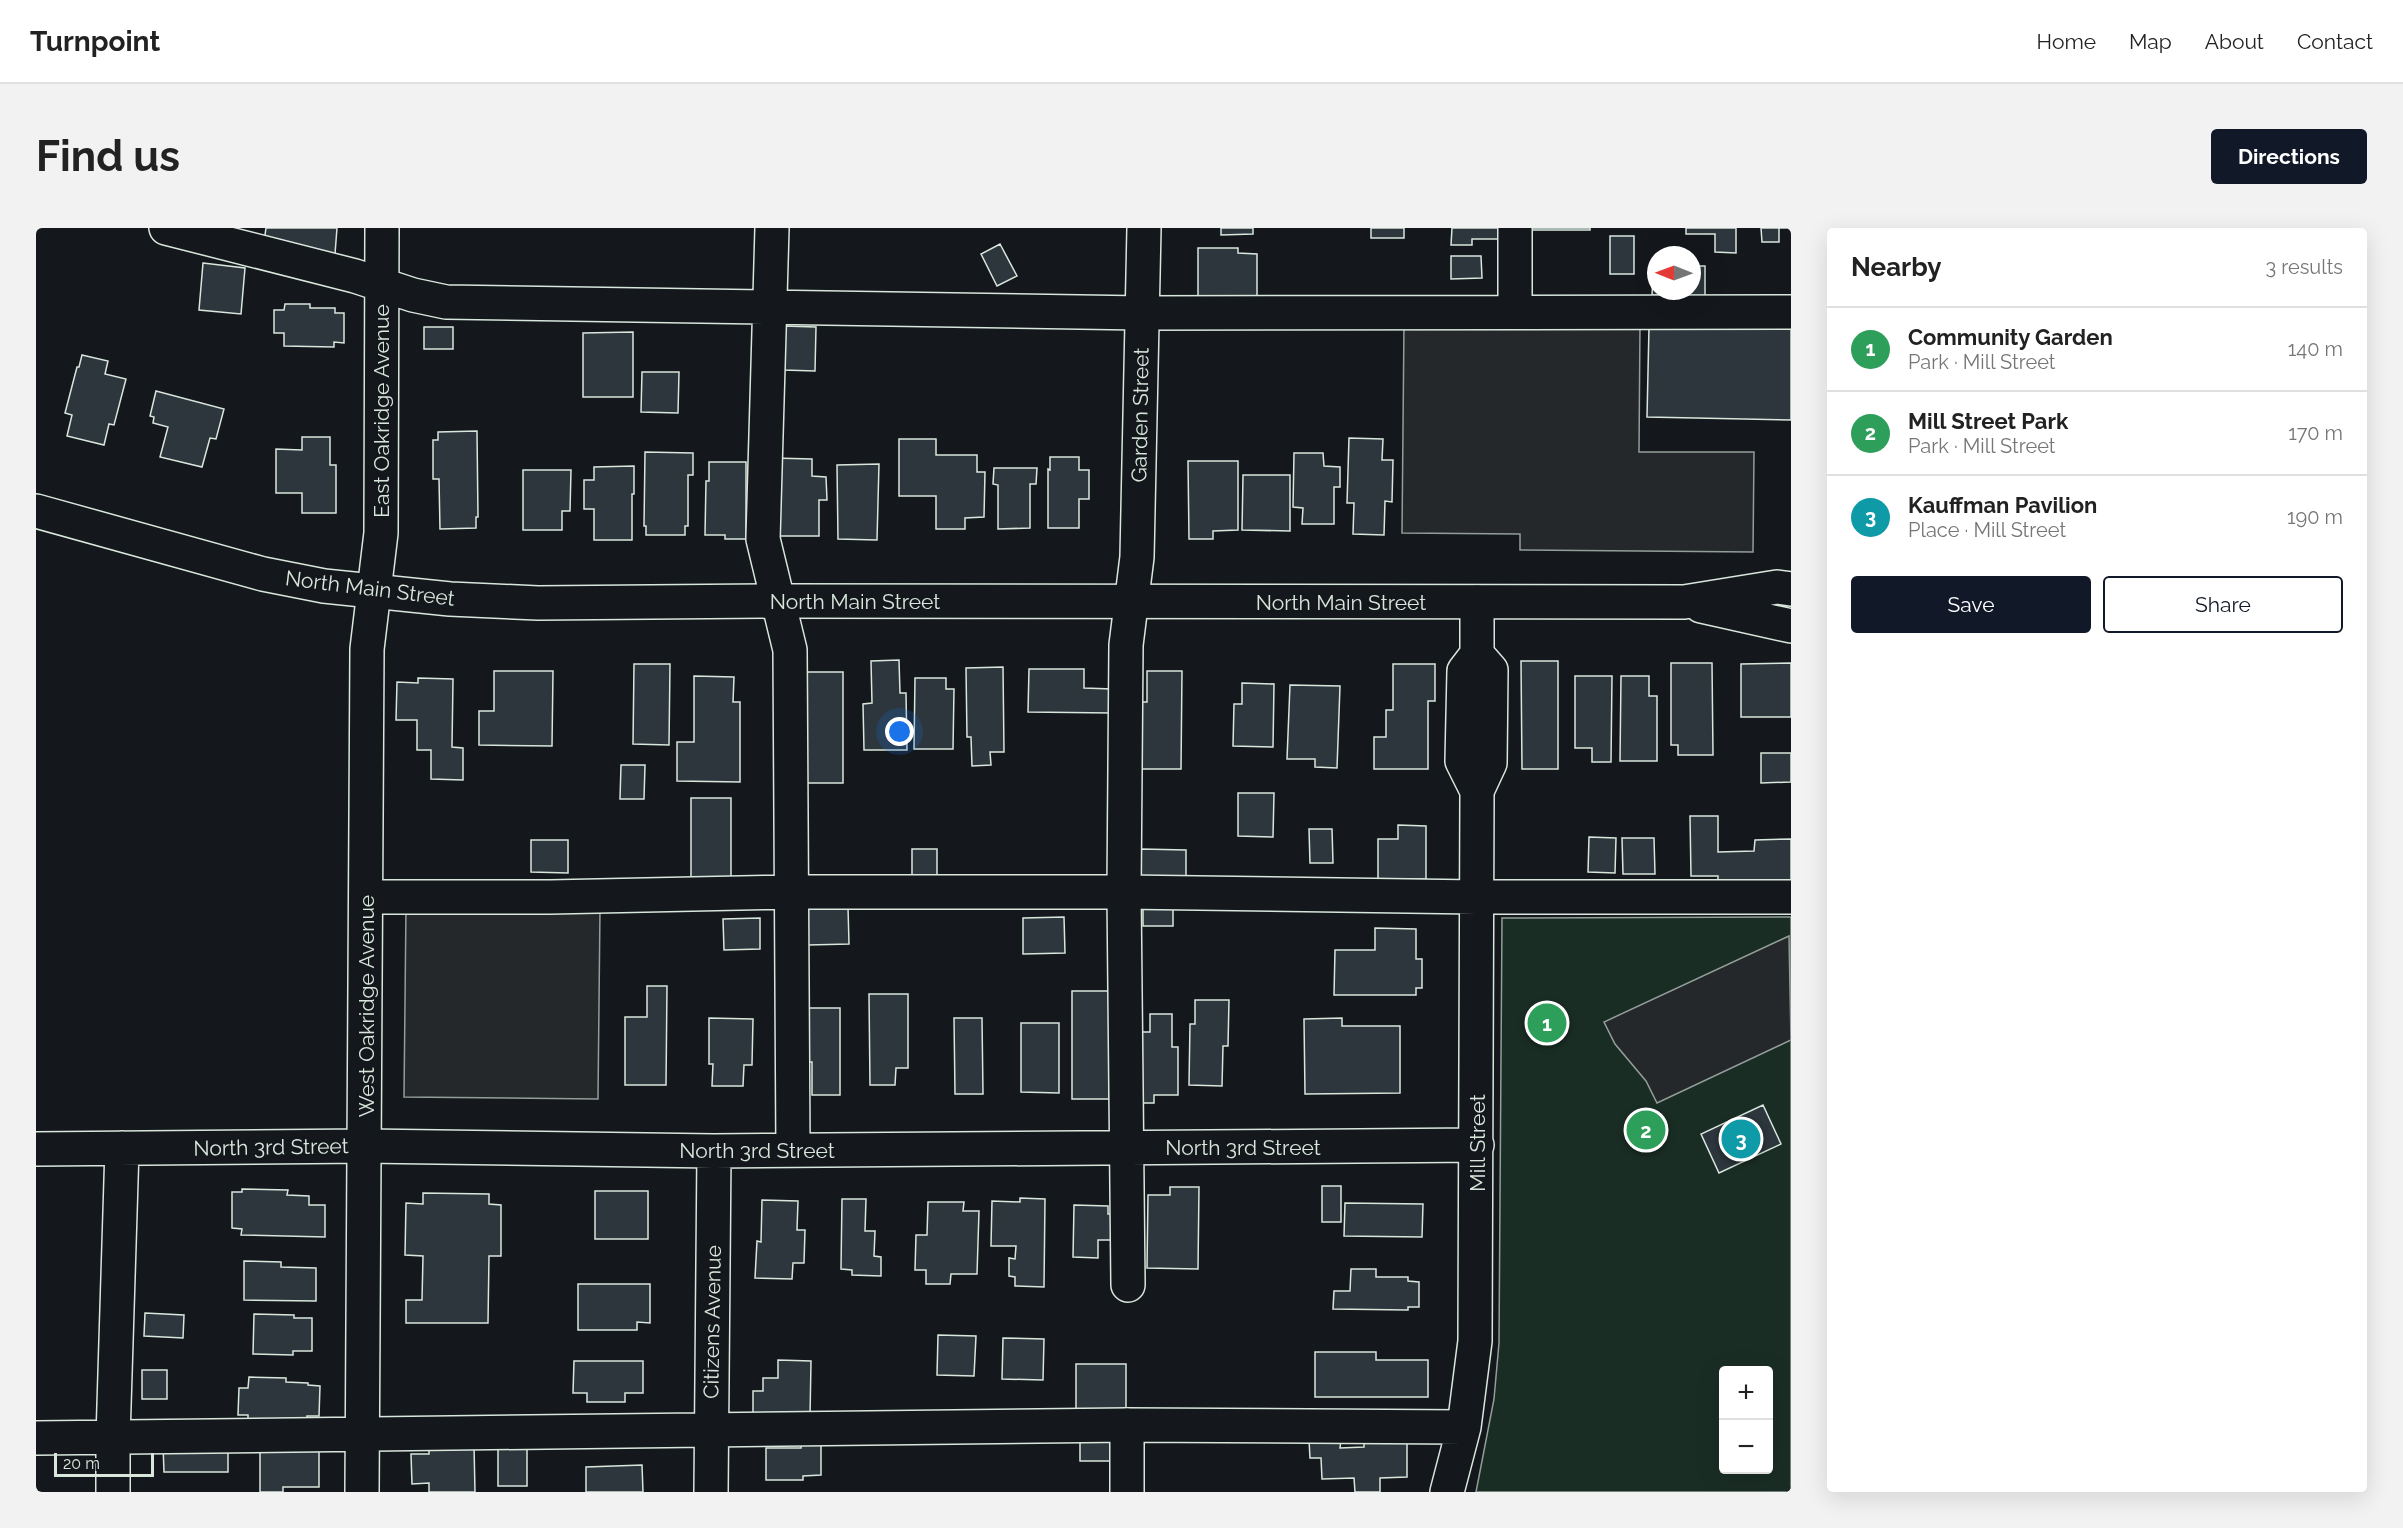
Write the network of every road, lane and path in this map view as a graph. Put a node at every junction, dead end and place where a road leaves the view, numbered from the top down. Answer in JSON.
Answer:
{"nodes":[{"id":1,"x":166,"y":228,"type":"edge"},
{"id":2,"x":382,"y":228,"type":"edge"},
{"id":3,"x":772,"y":228,"type":"edge"},
{"id":4,"x":1144,"y":228,"type":"edge"},
{"id":5,"x":1515,"y":228,"type":"edge"},
{"id":6,"x":382,"y":285,"type":"junction"},
{"id":7,"x":770,"y":307,"type":"junction"},
{"id":8,"x":1515,"y":312,"type":"junction"},
{"id":9,"x":1791,"y":312,"type":"edge"},
{"id":10,"x":1143,"y":313,"type":"junction"},
{"id":11,"x":36,"y":511,"type":"edge"},
{"id":12,"x":1791,"y":589,"type":"edge"},
{"id":13,"x":375,"y":593,"type":"junction"},
{"id":14,"x":778,"y":601,"type":"junction"},
{"id":15,"x":1131,"y":602,"type":"junction"},
{"id":16,"x":1477,"y":602,"type":"junction"},
{"id":17,"x":1684,"y":602,"type":"junction"},
{"id":18,"x":1791,"y":626,"type":"edge"},
{"id":19,"x":790,"y":892,"type":"junction"},
{"id":20,"x":1124,"y":892,"type":"junction"},
{"id":21,"x":366,"y":897,"type":"junction"},
{"id":22,"x":1477,"y":897,"type":"junction"},
{"id":23,"x":1791,"y":897,"type":"edge"},
{"id":24,"x":1477,"y":1144,"type":"junction"},
{"id":25,"x":365,"y":1146,"type":"junction"},
{"id":26,"x":122,"y":1148,"type":"junction"},
{"id":27,"x":1125,"y":1148,"type":"junction"},
{"id":28,"x":36,"y":1149,"type":"edge"},
{"id":29,"x":793,"y":1150,"type":"junction"},
{"id":30,"x":714,"y":1151,"type":"junction"},
{"id":31,"x":1128,"y":1285,"type":"dead end"},
{"id":32,"x":1127,"y":1425,"type":"junction"},
{"id":33,"x":1464,"y":1427,"type":"junction"},
{"id":34,"x":711,"y":1430,"type":"junction"},
{"id":35,"x":362,"y":1433,"type":"junction"},
{"id":36,"x":36,"y":1438,"type":"edge"},
{"id":37,"x":113,"y":1438,"type":"junction"},
{"id":38,"x":113,"y":1492,"type":"edge"},
{"id":39,"x":362,"y":1492,"type":"edge"},
{"id":40,"x":711,"y":1492,"type":"edge"},
{"id":41,"x":1127,"y":1492,"type":"edge"},
{"id":42,"x":1447,"y":1492,"type":"edge"}],
"edges":[{"from":1,"to":6,"type":"street"},
{"from":2,"to":6,"type":"street","name":"East Oakridge Avenue"},
{"from":3,"to":7,"type":"street"},
{"from":4,"to":10,"type":"street","name":"Garden Street"},
{"from":5,"to":8,"type":"street"},
{"from":6,"to":7,"type":"street"},
{"from":6,"to":13,"type":"street","name":"East Oakridge Avenue"},
{"from":7,"to":10,"type":"street"},
{"from":7,"to":14,"type":"street"},
{"from":8,"to":9,"type":"street"},
{"from":8,"to":10,"type":"street"},
{"from":10,"to":15,"type":"street","name":"Garden Street"},
{"from":11,"to":13,"type":"street","name":"North Main Street"},
{"from":12,"to":17,"type":"street","name":"North Main Street"},
{"from":13,"to":14,"type":"street","name":"North Main Street"},
{"from":13,"to":21,"type":"street","name":"West Oakridge Avenue"},
{"from":14,"to":15,"type":"street","name":"North Main Street"},
{"from":14,"to":19,"type":"street"},
{"from":15,"to":16,"type":"street","name":"North Main Street"},
{"from":15,"to":20,"type":"street","name":"Garden Street"},
{"from":16,"to":17,"type":"street","name":"North Main Street"},
{"from":16,"to":22,"type":"street","name":"Mill Street"},
{"from":17,"to":18,"type":"street","name":"North Main Street"},
{"from":19,"to":20,"type":"street"},
{"from":19,"to":21,"type":"street"},
{"from":19,"to":29,"type":"street"},
{"from":20,"to":22,"type":"street"},
{"from":20,"to":27,"type":"street","name":"Garden Street"},
{"from":21,"to":25,"type":"street","name":"West Oakridge Avenue"},
{"from":22,"to":23,"type":"street"},
{"from":22,"to":24,"type":"street","name":"Mill Street"},
{"from":24,"to":27,"type":"street","name":"North 3rd Street"},
{"from":24,"to":33,"type":"street","name":"Mill Street"},
{"from":25,"to":26,"type":"street","name":"North 3rd Street"},
{"from":25,"to":30,"type":"street","name":"North 3rd Street"},
{"from":25,"to":35,"type":"street","name":"West Oakridge Avenue"},
{"from":26,"to":28,"type":"street","name":"North 3rd Street"},
{"from":26,"to":37,"type":"street"},
{"from":27,"to":29,"type":"street","name":"North 3rd Street"},
{"from":27,"to":31,"type":"street","name":"Garden Street"},
{"from":29,"to":30,"type":"street","name":"North 3rd Street"},
{"from":30,"to":34,"type":"street","name":"Citizens Avenue"},
{"from":32,"to":33,"type":"street"},
{"from":32,"to":34,"type":"street"},
{"from":32,"to":41,"type":"street"},
{"from":33,"to":42,"type":"street","name":"Mill Street"},
{"from":34,"to":35,"type":"street"},
{"from":34,"to":40,"type":"street","name":"Citizens Avenue"},
{"from":35,"to":37,"type":"street"},
{"from":35,"to":39,"type":"street","name":"West Oakridge Avenue"},
{"from":36,"to":37,"type":"street"},
{"from":37,"to":38,"type":"street"}]}
